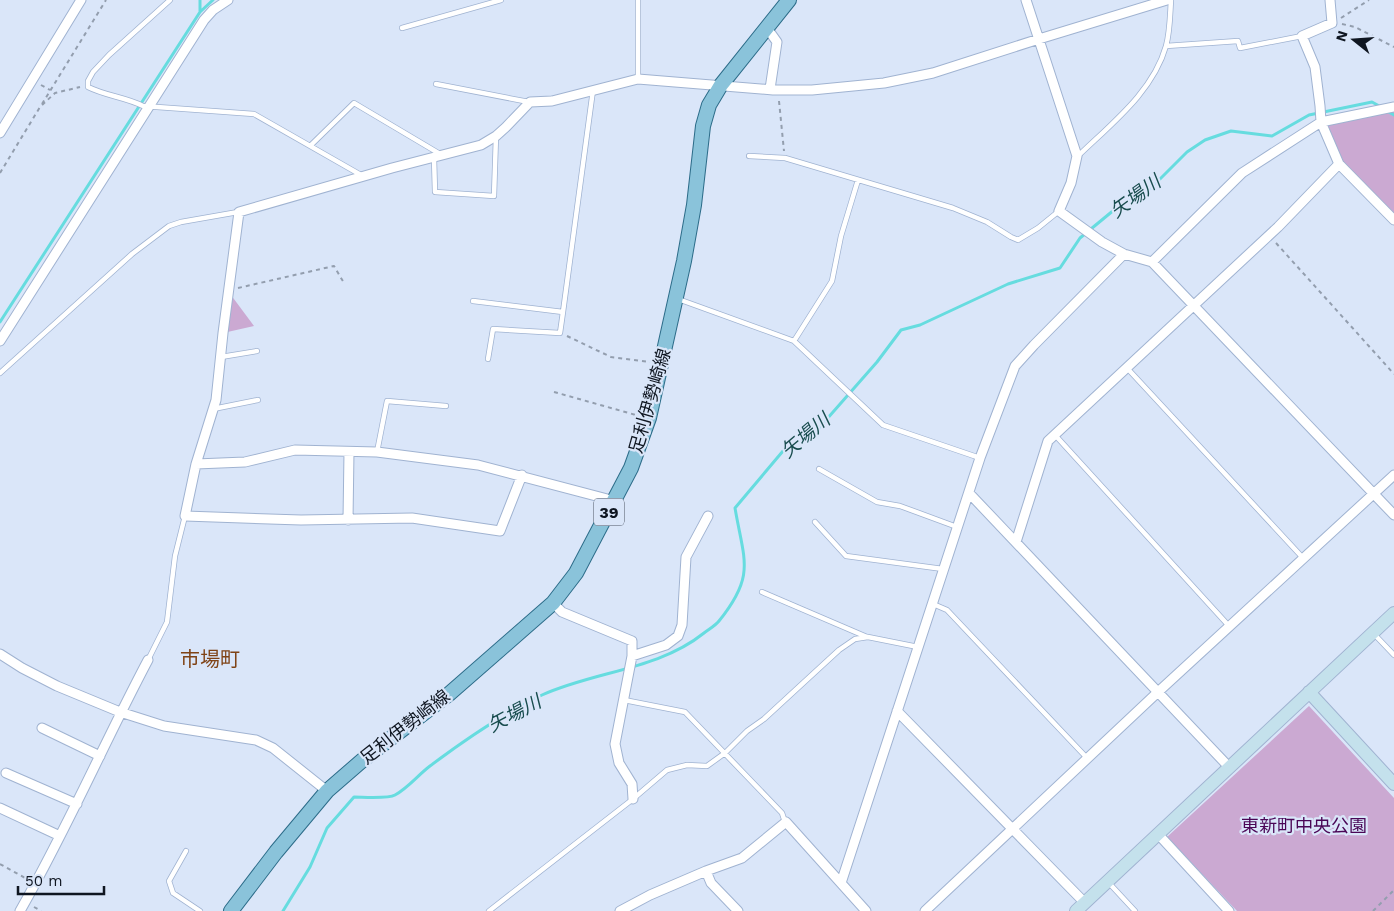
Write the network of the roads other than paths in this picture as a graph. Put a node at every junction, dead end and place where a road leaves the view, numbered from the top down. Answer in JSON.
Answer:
{"nodes":[{"id":1,"x":81,"y":0,"type":"edge"},
{"id":2,"x":170,"y":0,"type":"edge"},
{"id":3,"x":228,"y":0,"type":"edge"},
{"id":4,"x":500,"y":0,"type":"edge"},
{"id":5,"x":638,"y":0,"type":"edge"},
{"id":6,"x":1026,"y":0,"type":"edge"},
{"id":7,"x":1167,"y":0,"type":"edge"},
{"id":8,"x":1171,"y":0,"type":"edge"},
{"id":9,"x":1330,"y":0,"type":"edge"},
{"id":10,"x":786,"y":1,"type":"edge"},
{"id":11,"x":402,"y":28,"type":"dead end"},
{"id":12,"x":767,"y":28,"type":"junction"},
{"id":13,"x":1302,"y":36,"type":"junction"},
{"id":14,"x":1039,"y":39,"type":"junction"},
{"id":15,"x":1166,"y":46,"type":"junction"},
{"id":16,"x":638,"y":79,"type":"junction"},
{"id":17,"x":436,"y":84,"type":"dead end"},
{"id":18,"x":720,"y":85,"type":"junction"},
{"id":19,"x":593,"y":90,"type":"junction"},
{"id":20,"x":774,"y":90,"type":"junction"},
{"id":21,"x":530,"y":102,"type":"junction"},
{"id":22,"x":148,"y":107,"type":"junction"},
{"id":23,"x":1394,"y":107,"type":"edge"},
{"id":24,"x":1320,"y":122,"type":"junction"},
{"id":25,"x":0,"y":133,"type":"edge"},
{"id":26,"x":496,"y":136,"type":"junction"},
{"id":27,"x":310,"y":146,"type":"junction"},
{"id":28,"x":749,"y":156,"type":"dead end"},
{"id":29,"x":1077,"y":156,"type":"junction"},
{"id":30,"x":438,"y":157,"type":"junction"},
{"id":31,"x":1340,"y":164,"type":"junction"},
{"id":32,"x":363,"y":176,"type":"junction"},
{"id":33,"x":858,"y":180,"type":"junction"},
{"id":34,"x":1059,"y":211,"type":"junction"},
{"id":35,"x":240,"y":212,"type":"junction"},
{"id":36,"x":1394,"y":220,"type":"edge"},
{"id":37,"x":1124,"y":254,"type":"junction"},
{"id":38,"x":1152,"y":262,"type":"junction"},
{"id":39,"x":676,"y":298,"type":"junction"},
{"id":40,"x":473,"y":301,"type":"dead end"},
{"id":41,"x":1194,"y":306,"type":"junction"},
{"id":42,"x":564,"y":312,"type":"junction"},
{"id":43,"x":0,"y":341,"type":"edge"},
{"id":44,"x":794,"y":341,"type":"junction"},
{"id":45,"x":257,"y":351,"type":"dead end"},
{"id":46,"x":220,"y":357,"type":"junction"},
{"id":47,"x":488,"y":359,"type":"dead end"},
{"id":48,"x":1126,"y":368,"type":"junction"},
{"id":49,"x":0,"y":373,"type":"edge"},
{"id":50,"x":258,"y":400,"type":"dead end"},
{"id":51,"x":446,"y":406,"type":"dead end"},
{"id":52,"x":213,"y":409,"type":"junction"},
{"id":53,"x":1054,"y":435,"type":"junction"},
{"id":54,"x":349,"y":452,"type":"junction"},
{"id":55,"x":376,"y":452,"type":"junction"},
{"id":56,"x":980,"y":458,"type":"junction"},
{"id":57,"x":196,"y":464,"type":"junction"},
{"id":58,"x":819,"y":469,"type":"dead end"},
{"id":59,"x":522,"y":475,"type":"junction"},
{"id":60,"x":1394,"y":475,"type":"edge"},
{"id":61,"x":969,"y":493,"type":"junction"},
{"id":62,"x":1374,"y":493,"type":"junction"},
{"id":63,"x":615,"y":501,"type":"junction"},
{"id":64,"x":1394,"y":515,"type":"edge"},
{"id":65,"x":185,"y":516,"type":"junction"},
{"id":66,"x":708,"y":516,"type":"dead end"},
{"id":67,"x":348,"y":520,"type":"junction"},
{"id":68,"x":815,"y":522,"type":"dead end"},
{"id":69,"x":958,"y":528,"type":"junction"},
{"id":70,"x":1016,"y":542,"type":"junction"},
{"id":71,"x":1303,"y":558,"type":"junction"},
{"id":72,"x":944,"y":570,"type":"junction"},
{"id":73,"x":762,"y":592,"type":"dead end"},
{"id":74,"x":553,"y":603,"type":"junction"},
{"id":75,"x":933,"y":604,"type":"junction"},
{"id":76,"x":1394,"y":613,"type":"edge"},
{"id":77,"x":1229,"y":626,"type":"junction"},
{"id":78,"x":1373,"y":633,"type":"junction"},
{"id":79,"x":868,"y":637,"type":"junction"},
{"id":80,"x":918,"y":647,"type":"junction"},
{"id":81,"x":0,"y":654,"type":"edge"},
{"id":82,"x":1394,"y":655,"type":"edge"},
{"id":83,"x":632,"y":656,"type":"junction"},
{"id":84,"x":148,"y":660,"type":"joint"},
{"id":85,"x":1158,"y":692,"type":"junction"},
{"id":86,"x":1309,"y":692,"type":"junction"},
{"id":87,"x":623,"y":700,"type":"junction"},
{"id":88,"x":898,"y":711,"type":"junction"},
{"id":89,"x":120,"y":712,"type":"junction"},
{"id":90,"x":42,"y":728,"type":"dead end"},
{"id":91,"x":725,"y":753,"type":"junction"},
{"id":92,"x":100,"y":756,"type":"junction"},
{"id":93,"x":1087,"y":758,"type":"junction"},
{"id":94,"x":1230,"y":767,"type":"junction"},
{"id":95,"x":6,"y":773,"type":"dead end"},
{"id":96,"x":1394,"y":784,"type":"edge"},
{"id":97,"x":327,"y":791,"type":"junction"},
{"id":98,"x":634,"y":799,"type":"junction"},
{"id":99,"x":77,"y":804,"type":"junction"},
{"id":100,"x":0,"y":808,"type":"edge"},
{"id":101,"x":786,"y":822,"type":"junction"},
{"id":102,"x":1013,"y":828,"type":"junction"},
{"id":103,"x":1158,"y":834,"type":"junction"},
{"id":104,"x":60,"y":836,"type":"junction"},
{"id":105,"x":186,"y":851,"type":"dead end"},
{"id":106,"x":706,"y":871,"type":"junction"},
{"id":107,"x":1108,"y":882,"type":"junction"},
{"id":108,"x":841,"y":884,"type":"junction"},
{"id":109,"x":1081,"y":907,"type":"edge"},
{"id":110,"x":20,"y":911,"type":"edge"},
{"id":111,"x":200,"y":911,"type":"edge"},
{"id":112,"x":231,"y":911,"type":"edge"},
{"id":113,"x":490,"y":911,"type":"edge"},
{"id":114,"x":620,"y":911,"type":"edge"},
{"id":115,"x":738,"y":911,"type":"edge"},
{"id":116,"x":866,"y":911,"type":"edge"},
{"id":117,"x":925,"y":911,"type":"edge"},
{"id":118,"x":1135,"y":911,"type":"edge"},
{"id":119,"x":1229,"y":911,"type":"edge"}],
"edges":[{"from":1,"to":25,"type":"street"},
{"from":2,"to":22,"type":"lane"},
{"from":3,"to":22,"type":"street"},
{"from":4,"to":11,"type":"lane"},
{"from":5,"to":16,"type":"lane"},
{"from":6,"to":14,"type":"street"},
{"from":7,"to":14,"type":"street"},
{"from":8,"to":15,"type":"lane"},
{"from":9,"to":13,"type":"street"},
{"from":10,"to":12,"type":"main road","name":"足利伊勢崎線","number":"39"},
{"from":12,"to":18,"type":"main road","name":"足利伊勢崎線","number":"39"},
{"from":12,"to":20,"type":"street"},
{"from":13,"to":15,"type":"lane"},
{"from":13,"to":24,"type":"street"},
{"from":14,"to":20,"type":"street"},
{"from":14,"to":29,"type":"street"},
{"from":15,"to":29,"type":"lane"},
{"from":16,"to":18,"type":"street"},
{"from":16,"to":19,"type":"street"},
{"from":17,"to":21,"type":"lane"},
{"from":18,"to":20,"type":"street"},
{"from":18,"to":39,"type":"main road","name":"足利伊勢崎線","number":"39"},
{"from":19,"to":21,"type":"street"},
{"from":19,"to":42,"type":"lane"},
{"from":21,"to":26,"type":"street"},
{"from":22,"to":27,"type":"lane"},
{"from":22,"to":43,"type":"street"},
{"from":23,"to":24,"type":"street"},
{"from":24,"to":31,"type":"street"},
{"from":24,"to":38,"type":"street"},
{"from":26,"to":30,"type":"street"},
{"from":26,"to":30,"type":"lane"},
{"from":27,"to":30,"type":"lane"},
{"from":27,"to":32,"type":"lane"},
{"from":28,"to":33,"type":"lane"},
{"from":29,"to":34,"type":"street"},
{"from":30,"to":32,"type":"street"},
{"from":31,"to":36,"type":"street"},
{"from":31,"to":41,"type":"street"},
{"from":32,"to":35,"type":"street"},
{"from":33,"to":34,"type":"lane"},
{"from":33,"to":44,"type":"lane"},
{"from":34,"to":37,"type":"street"},
{"from":35,"to":46,"type":"street"},
{"from":35,"to":49,"type":"lane"},
{"from":37,"to":38,"type":"street"},
{"from":37,"to":56,"type":"street"},
{"from":38,"to":41,"type":"street"},
{"from":39,"to":44,"type":"lane"},
{"from":39,"to":63,"type":"main road","name":"足利伊勢崎線","number":"39"},
{"from":40,"to":42,"type":"lane"},
{"from":41,"to":48,"type":"street"},
{"from":41,"to":62,"type":"street"},
{"from":42,"to":47,"type":"lane"},
{"from":44,"to":56,"type":"lane"},
{"from":45,"to":46,"type":"lane"},
{"from":46,"to":52,"type":"street"},
{"from":48,"to":53,"type":"street"},
{"from":48,"to":71,"type":"lane"},
{"from":50,"to":52,"type":"lane"},
{"from":51,"to":55,"type":"lane"},
{"from":52,"to":57,"type":"street"},
{"from":53,"to":70,"type":"street"},
{"from":53,"to":77,"type":"lane"},
{"from":54,"to":55,"type":"street"},
{"from":54,"to":57,"type":"street"},
{"from":54,"to":67,"type":"street"},
{"from":55,"to":59,"type":"street"},
{"from":56,"to":61,"type":"street"},
{"from":57,"to":65,"type":"street"},
{"from":58,"to":69,"type":"lane"},
{"from":59,"to":63,"type":"street"},
{"from":59,"to":67,"type":"street"},
{"from":60,"to":62,"type":"street"},
{"from":61,"to":69,"type":"street"},
{"from":61,"to":70,"type":"street"},
{"from":62,"to":64,"type":"street"},
{"from":62,"to":71,"type":"street"},
{"from":63,"to":74,"type":"main road","name":"足利伊勢崎線","number":"39"},
{"from":65,"to":67,"type":"street"},
{"from":65,"to":84,"type":"lane"},
{"from":66,"to":83,"type":"street"},
{"from":68,"to":72,"type":"lane"},
{"from":69,"to":72,"type":"street"},
{"from":70,"to":85,"type":"street"},
{"from":71,"to":77,"type":"street"},
{"from":72,"to":75,"type":"street"},
{"from":73,"to":79,"type":"lane"},
{"from":74,"to":83,"type":"street"},
{"from":74,"to":97,"type":"main road","name":"足利伊勢崎線","number":"39"},
{"from":75,"to":80,"type":"street"},
{"from":75,"to":93,"type":"lane"},
{"from":76,"to":78,"type":"street"},
{"from":77,"to":85,"type":"street"},
{"from":78,"to":82,"type":"lane"},
{"from":78,"to":86,"type":"street"},
{"from":79,"to":80,"type":"lane"},
{"from":79,"to":91,"type":"lane"},
{"from":80,"to":88,"type":"street"},
{"from":81,"to":89,"type":"street"},
{"from":83,"to":87,"type":"street"},
{"from":84,"to":89,"type":"street"},
{"from":85,"to":93,"type":"street"},
{"from":85,"to":94,"type":"street"},
{"from":86,"to":94,"type":"street"},
{"from":86,"to":96,"type":"street"},
{"from":87,"to":91,"type":"lane"},
{"from":87,"to":98,"type":"street"},
{"from":88,"to":102,"type":"street"},
{"from":88,"to":108,"type":"street"},
{"from":89,"to":92,"type":"street"},
{"from":89,"to":97,"type":"street"},
{"from":90,"to":92,"type":"street"},
{"from":91,"to":98,"type":"lane"},
{"from":91,"to":101,"type":"lane"},
{"from":92,"to":99,"type":"street"},
{"from":93,"to":102,"type":"street"},
{"from":94,"to":103,"type":"street"},
{"from":95,"to":99,"type":"street"},
{"from":97,"to":112,"type":"main road","name":"足利伊勢崎線","number":"39"},
{"from":98,"to":113,"type":"lane"},
{"from":99,"to":104,"type":"street"},
{"from":100,"to":104,"type":"street"},
{"from":101,"to":106,"type":"street"},
{"from":101,"to":108,"type":"street"},
{"from":102,"to":109,"type":"street"},
{"from":102,"to":117,"type":"street"},
{"from":103,"to":107,"type":"street"},
{"from":103,"to":119,"type":"street"},
{"from":104,"to":110,"type":"street"},
{"from":105,"to":111,"type":"lane"},
{"from":106,"to":114,"type":"street"},
{"from":106,"to":115,"type":"street"},
{"from":107,"to":109,"type":"street"},
{"from":107,"to":118,"type":"lane"},
{"from":108,"to":116,"type":"street"}]}
